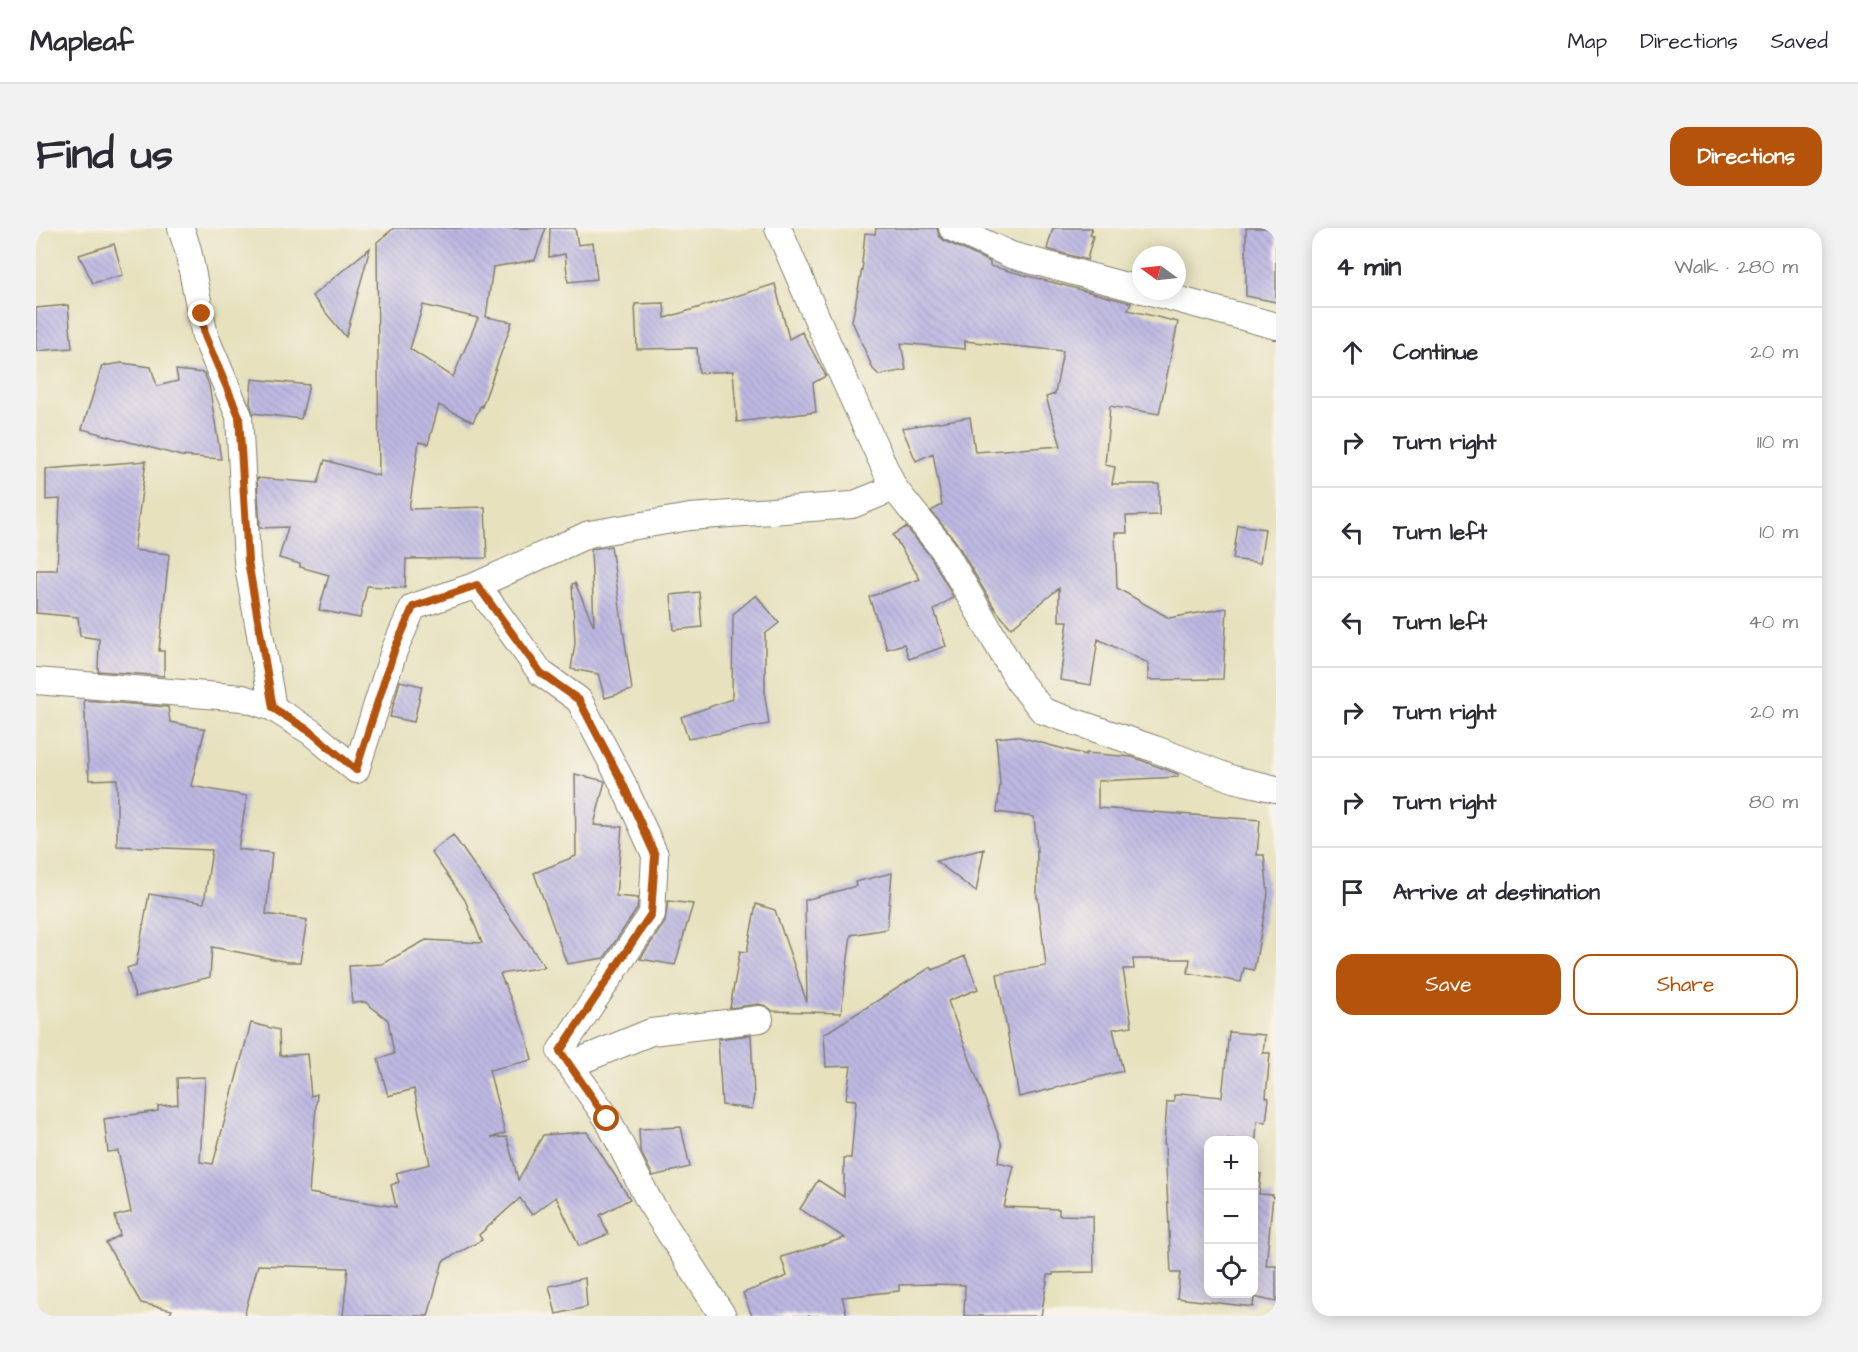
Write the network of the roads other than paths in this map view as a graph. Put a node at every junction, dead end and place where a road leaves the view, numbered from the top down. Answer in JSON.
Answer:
{"nodes":[{"id":1,"x":181,"y":228,"type":"edge"},
{"id":2,"x":778,"y":228,"type":"edge"},
{"id":3,"x":952,"y":228,"type":"edge"},
{"id":4,"x":1132,"y":288,"type":"edge"},
{"id":5,"x":1180,"y":300,"type":"edge"},
{"id":6,"x":1276,"y":326,"type":"edge"},
{"id":7,"x":894,"y":488,"type":"junction"},
{"id":8,"x":477,"y":585,"type":"junction"},
{"id":9,"x":36,"y":681,"type":"edge"},
{"id":10,"x":273,"y":708,"type":"junction"},
{"id":11,"x":1276,"y":789,"type":"edge"},
{"id":12,"x":760,"y":1019,"type":"dead end"},
{"id":13,"x":570,"y":1065,"type":"junction"},
{"id":14,"x":723,"y":1316,"type":"edge"}],
"edges":[{"from":1,"to":10,"type":"street"},
{"from":2,"to":7,"type":"street"},
{"from":3,"to":4,"type":"street"},
{"from":5,"to":6,"type":"street"},
{"from":7,"to":8,"type":"street"},
{"from":7,"to":11,"type":"street"},
{"from":8,"to":10,"type":"street"},
{"from":8,"to":13,"type":"street"},
{"from":9,"to":10,"type":"street"},
{"from":12,"to":13,"type":"street"},
{"from":13,"to":14,"type":"street"}]}
